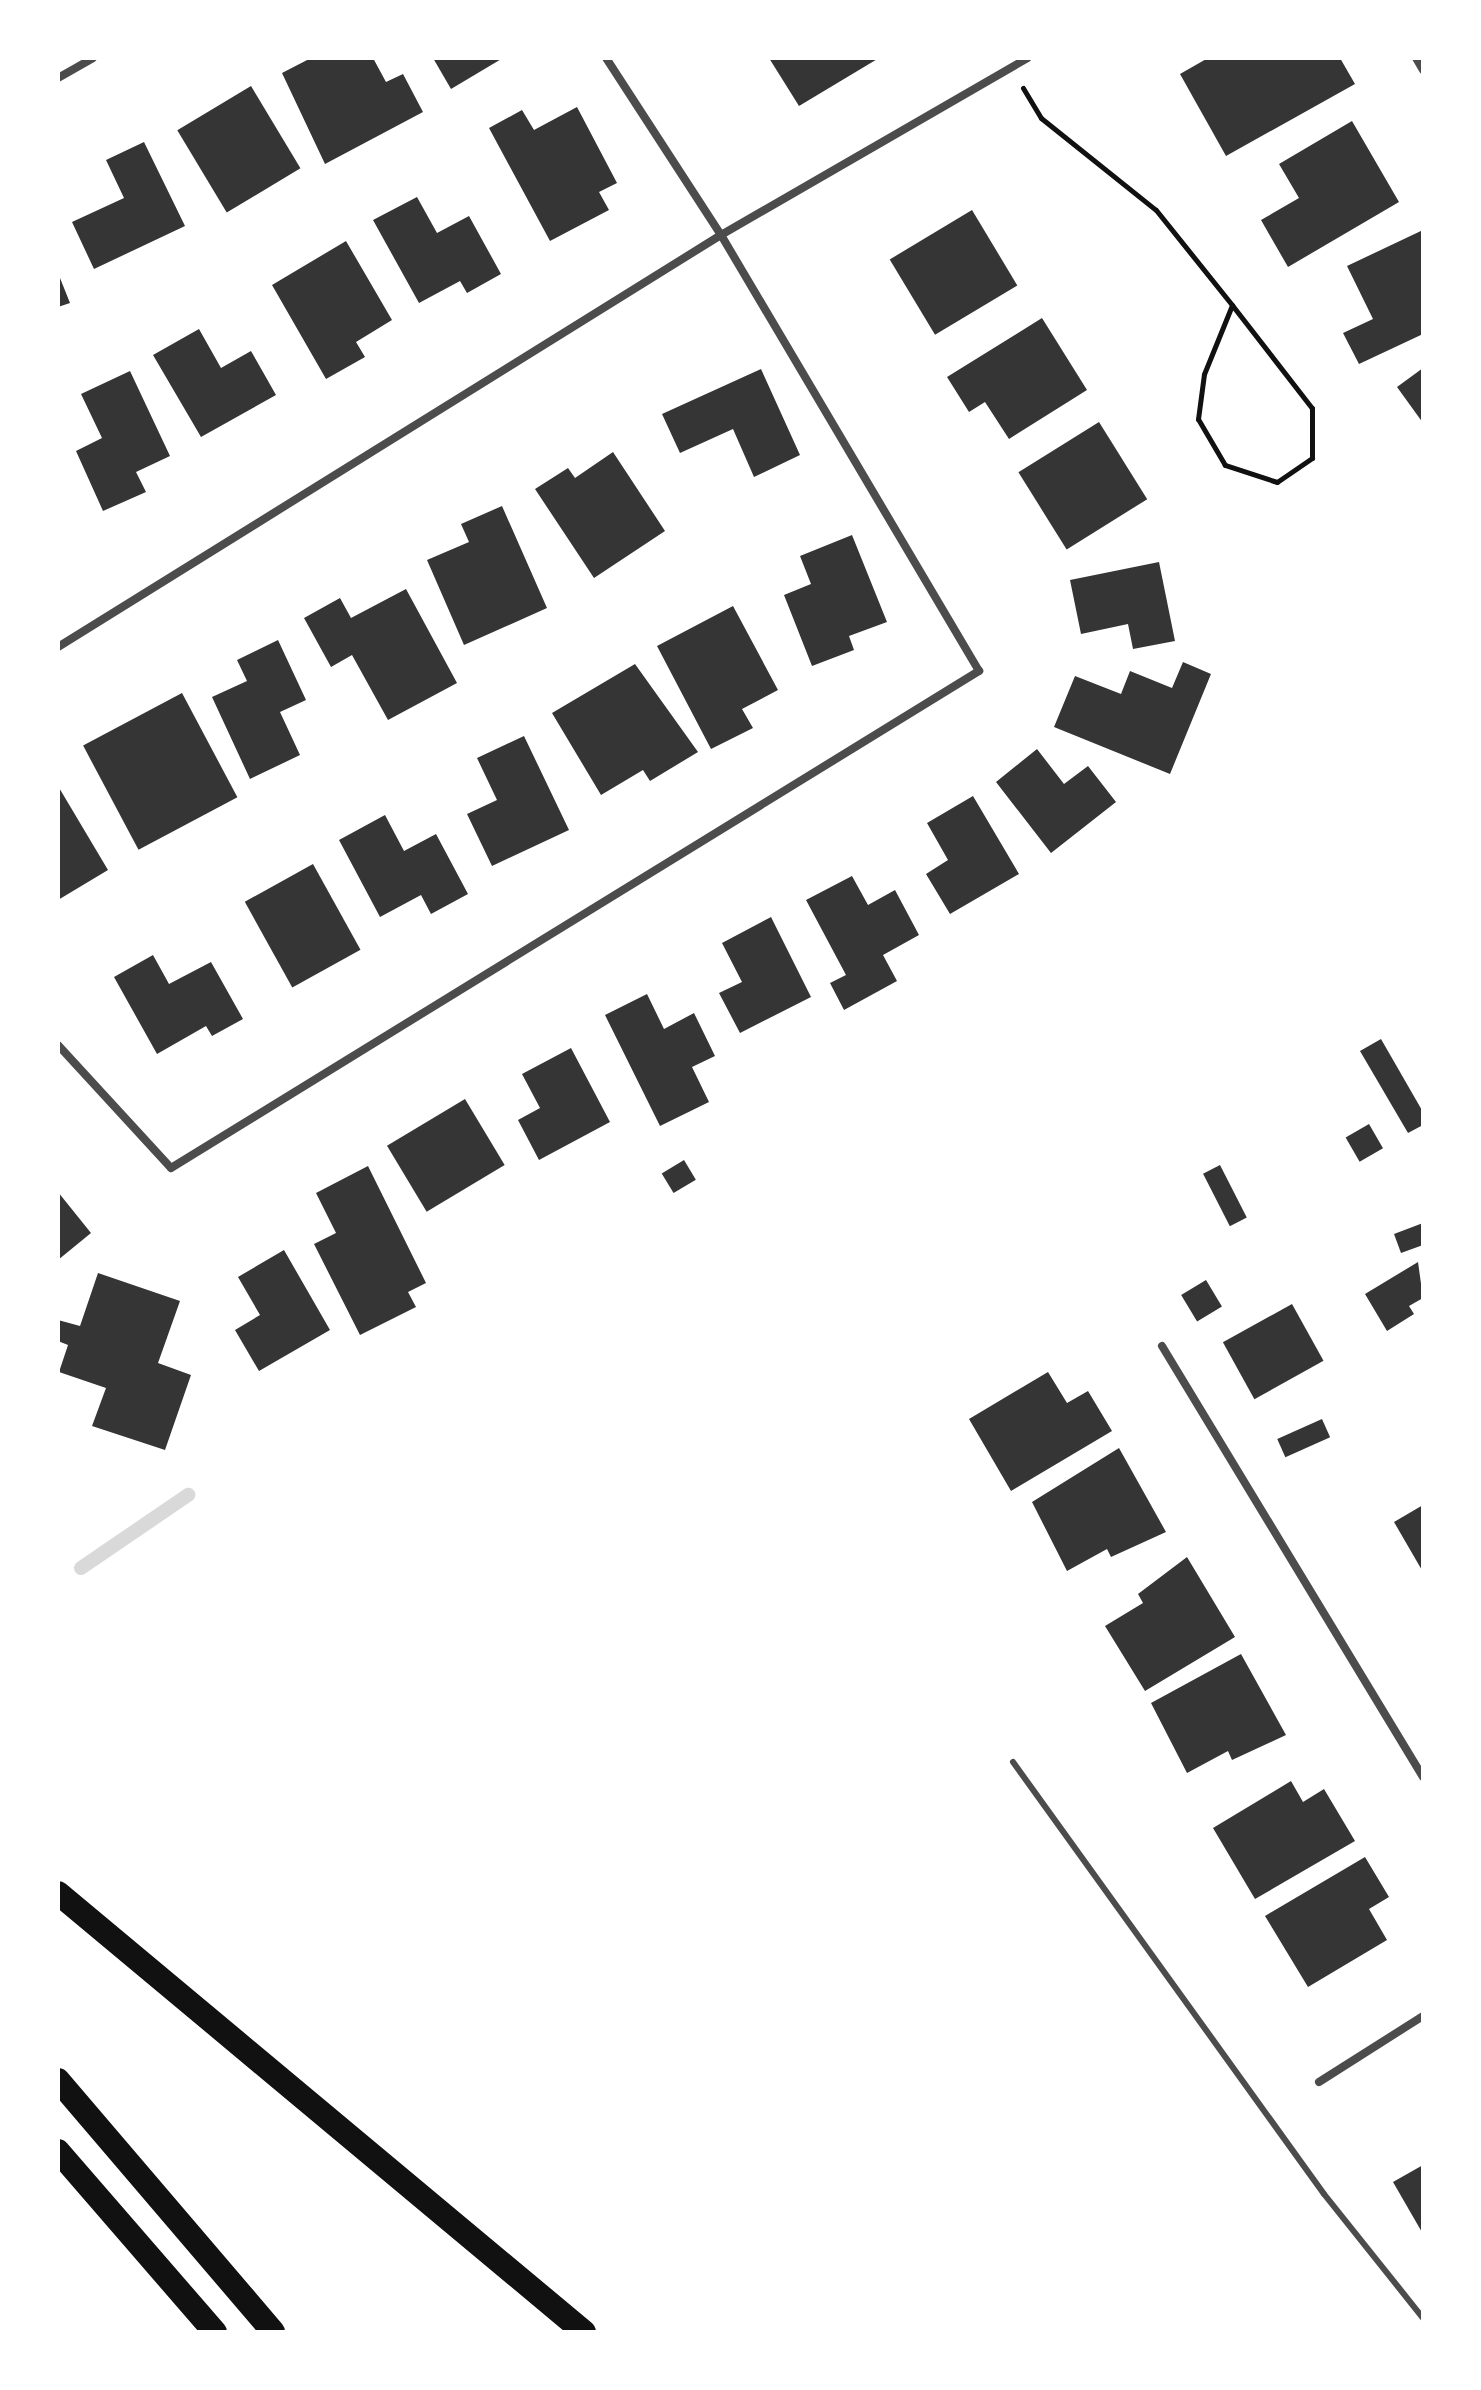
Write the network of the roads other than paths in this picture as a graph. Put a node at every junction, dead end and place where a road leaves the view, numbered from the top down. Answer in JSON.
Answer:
{"nodes":[{"id":1,"x":93,"y":58,"type":"edge"},
{"id":2,"x":606,"y":58,"type":"edge"},
{"id":3,"x":1027,"y":58,"type":"edge"},
{"id":4,"x":1416,"y":58,"type":"edge"},
{"id":5,"x":1423,"y":70,"type":"edge"},
{"id":6,"x":58,"y":78,"type":"edge"},
{"id":7,"x":721,"y":235,"type":"junction"},
{"id":8,"x":58,"y":647,"type":"edge"},
{"id":9,"x":58,"y":1045,"type":"edge"},
{"id":10,"x":1162,"y":1346,"type":"dead end"},
{"id":11,"x":1013,"y":1762,"type":"dead end"},
{"id":12,"x":1423,"y":1777,"type":"edge"},
{"id":13,"x":58,"y":1893,"type":"edge"},
{"id":14,"x":1423,"y":2016,"type":"edge"},
{"id":15,"x":58,"y":2080,"type":"edge"},
{"id":16,"x":1319,"y":2082,"type":"dead end"},
{"id":17,"x":58,"y":2151,"type":"edge"},
{"id":18,"x":1423,"y":2318,"type":"edge"},
{"id":19,"x":215,"y":2332,"type":"edge"},
{"id":20,"x":273,"y":2332,"type":"edge"},
{"id":21,"x":584,"y":2332,"type":"edge"}],
"edges":[{"from":1,"to":6,"type":"street"},
{"from":2,"to":7,"type":"street"},
{"from":3,"to":7,"type":"street"},
{"from":4,"to":5,"type":"street"},
{"from":7,"to":8,"type":"street"},
{"from":7,"to":9,"type":"street"},
{"from":10,"to":12,"type":"street"},
{"from":11,"to":18,"type":"lane"},
{"from":13,"to":21,"type":"highway"},
{"from":14,"to":16,"type":"street"},
{"from":15,"to":20,"type":"highway"},
{"from":17,"to":19,"type":"highway"}]}
